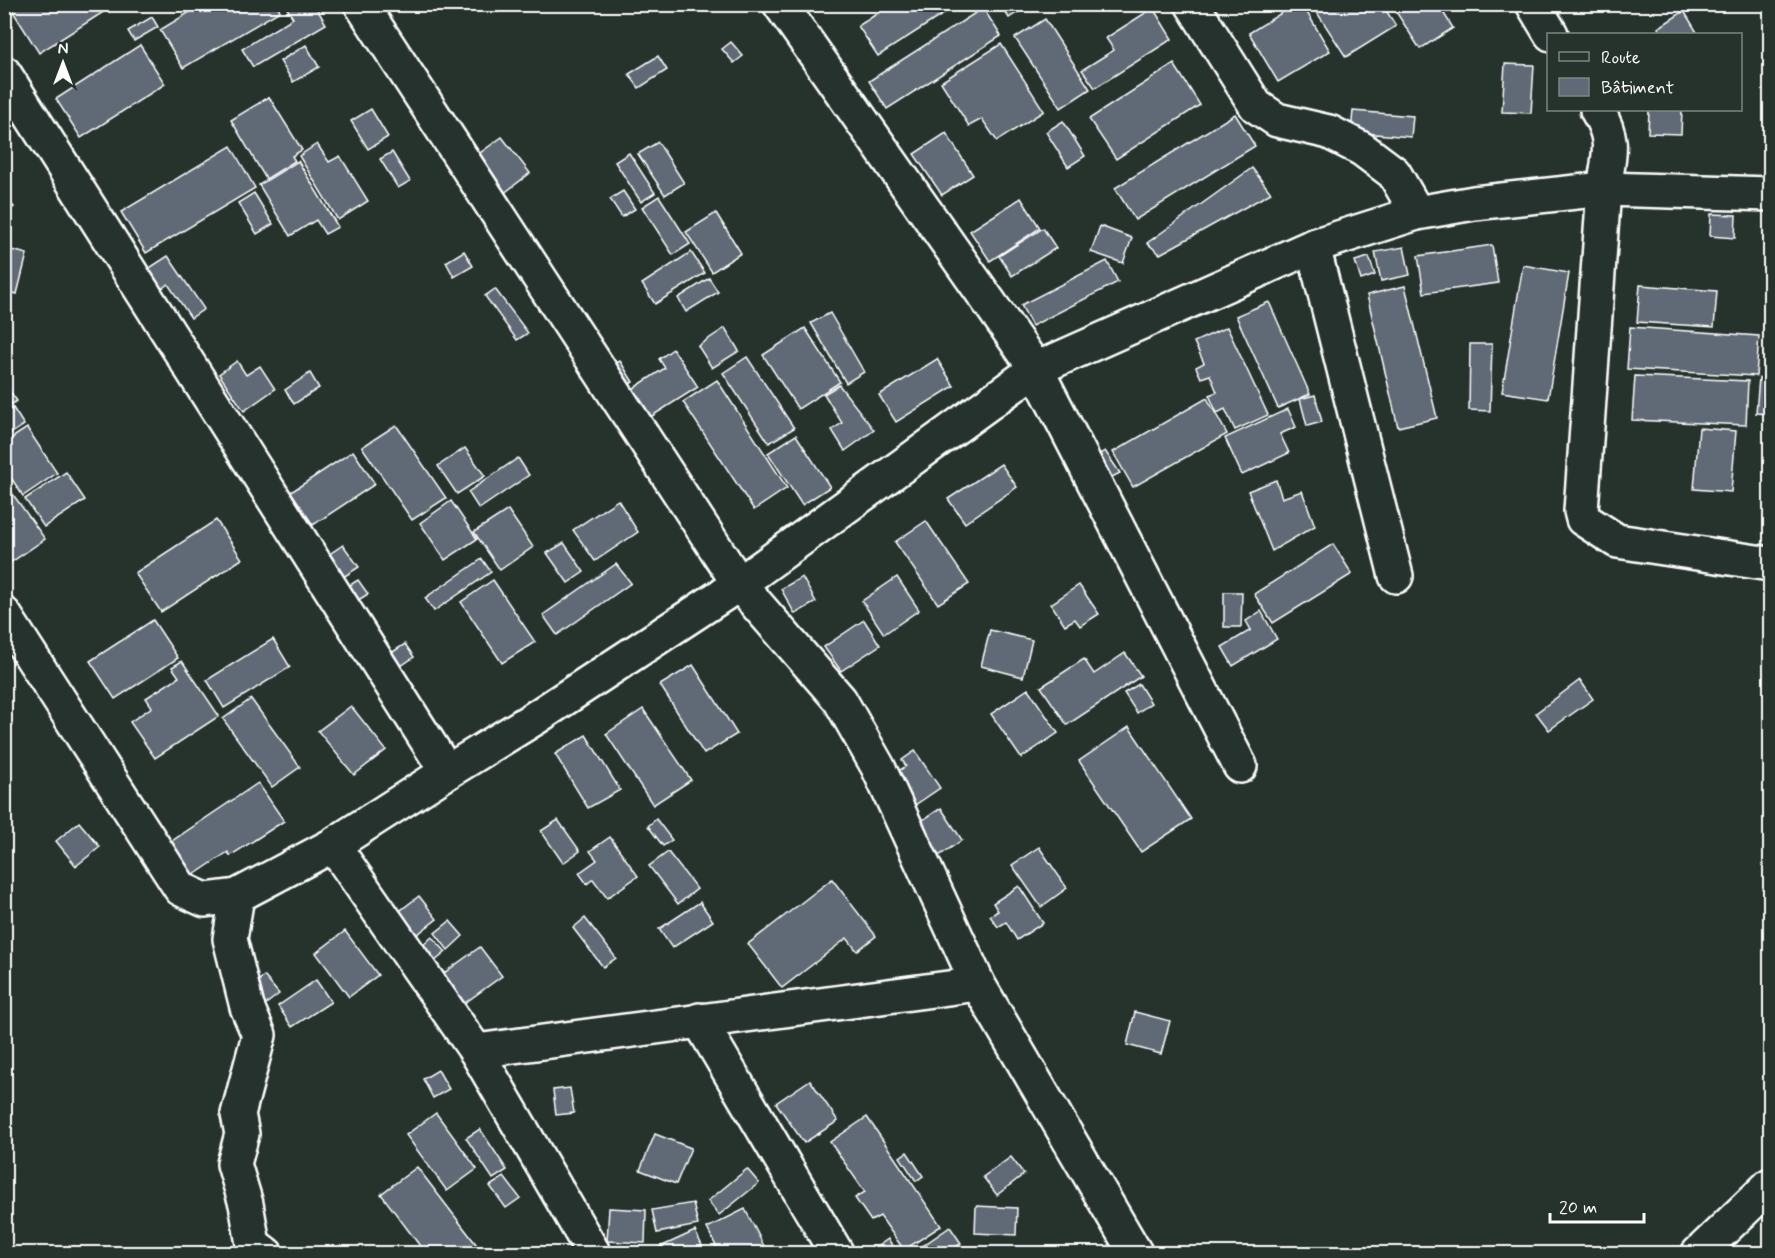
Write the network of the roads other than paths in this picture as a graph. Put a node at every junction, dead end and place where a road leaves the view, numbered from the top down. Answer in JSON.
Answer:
{"nodes":[{"id":1,"x":361,"y":4,"type":"edge"},
{"id":2,"x":780,"y":4,"type":"edge"},
{"id":3,"x":1192,"y":4,"type":"edge"},
{"id":4,"x":1533,"y":4,"type":"edge"},
{"id":5,"x":1550,"y":33,"type":"edge"},
{"id":6,"x":4,"y":74,"type":"edge"},
{"id":7,"x":1598,"y":111,"type":"edge"},
{"id":8,"x":1604,"y":189,"type":"junction"},
{"id":9,"x":1770,"y":194,"type":"edge"},
{"id":10,"x":1418,"y":213,"type":"junction"},
{"id":11,"x":1312,"y":246,"type":"junction"},
{"id":12,"x":1036,"y":369,"type":"junction"},
{"id":13,"x":1770,"y":564,"type":"edge"},
{"id":14,"x":1396,"y":576,"type":"dead end"},
{"id":15,"x":739,"y":584,"type":"junction"},
{"id":16,"x":4,"y":614,"type":"edge"},
{"id":17,"x":1240,"y":766,"type":"dead end"},
{"id":18,"x":447,"y":772,"type":"junction"},
{"id":19,"x":333,"y":845,"type":"junction"},
{"id":20,"x":237,"y":896,"type":"junction"},
{"id":21,"x":978,"y":984,"type":"junction"},
{"id":22,"x":699,"y":1020,"type":"junction"},
{"id":23,"x":476,"y":1051,"type":"junction"},
{"id":24,"x":1770,"y":1185,"type":"edge"},
{"id":25,"x":266,"y":1254,"type":"edge"},
{"id":26,"x":594,"y":1254,"type":"edge"},
{"id":27,"x":837,"y":1254,"type":"edge"},
{"id":28,"x":1136,"y":1254,"type":"edge"},
{"id":29,"x":1698,"y":1254,"type":"edge"}],
"edges":[{"from":1,"to":15,"type":"street"},
{"from":2,"to":12,"type":"street"},
{"from":3,"to":10,"type":"street"},
{"from":4,"to":5,"type":"street"},
{"from":6,"to":18,"type":"street"},
{"from":7,"to":8,"type":"street"},
{"from":8,"to":9,"type":"street"},
{"from":8,"to":10,"type":"street"},
{"from":8,"to":13,"type":"street"},
{"from":10,"to":11,"type":"street"},
{"from":11,"to":12,"type":"street"},
{"from":11,"to":14,"type":"street"},
{"from":12,"to":15,"type":"street"},
{"from":12,"to":17,"type":"street"},
{"from":15,"to":18,"type":"street"},
{"from":15,"to":21,"type":"street"},
{"from":16,"to":20,"type":"street"},
{"from":18,"to":19,"type":"street"},
{"from":19,"to":20,"type":"street"},
{"from":19,"to":23,"type":"street"},
{"from":20,"to":25,"type":"street"},
{"from":21,"to":22,"type":"street"},
{"from":21,"to":28,"type":"street"},
{"from":22,"to":23,"type":"street"},
{"from":22,"to":27,"type":"street"},
{"from":23,"to":26,"type":"street"},
{"from":24,"to":29,"type":"street"}]}
